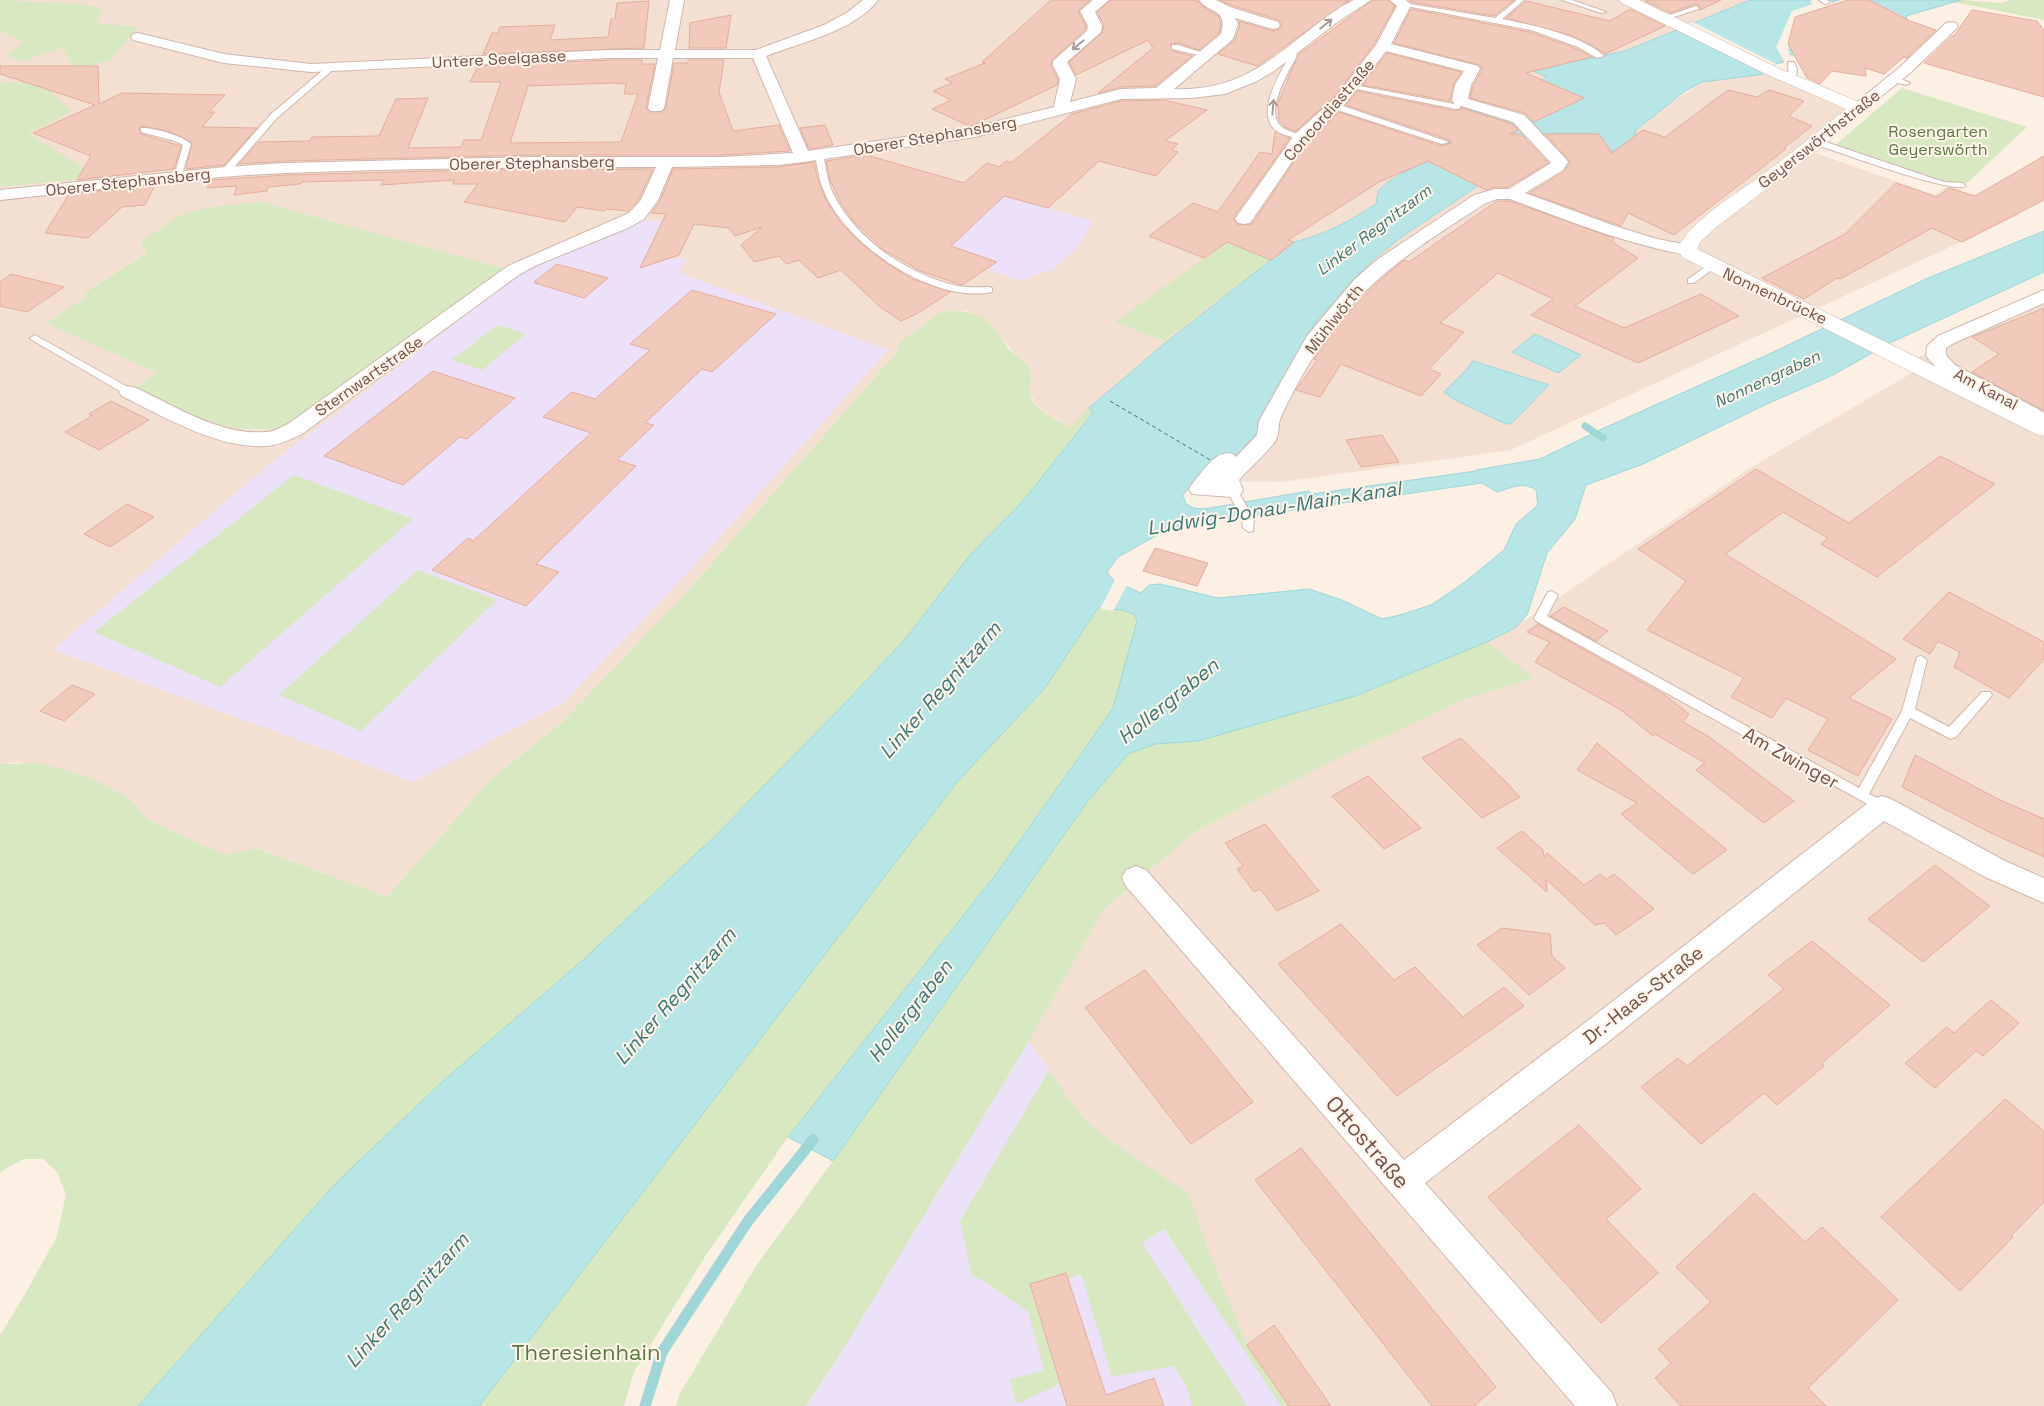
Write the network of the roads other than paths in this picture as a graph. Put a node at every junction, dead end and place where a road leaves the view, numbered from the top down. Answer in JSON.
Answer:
{"nodes":[{"id":1,"x":677,"y":0,"type":"edge"},
{"id":2,"x":872,"y":0,"type":"edge"},
{"id":3,"x":1102,"y":0,"type":"edge"},
{"id":4,"x":1194,"y":0,"type":"edge"},
{"id":5,"x":1364,"y":0,"type":"edge"},
{"id":6,"x":1521,"y":0,"type":"edge"},
{"id":7,"x":1565,"y":0,"type":"edge"},
{"id":8,"x":1627,"y":0,"type":"edge"},
{"id":9,"x":1400,"y":2,"type":"edge"},
{"id":10,"x":1216,"y":5,"type":"edge"},
{"id":11,"x":1696,"y":8,"type":"dead end"},
{"id":12,"x":1603,"y":12,"type":"dead end"},
{"id":13,"x":1496,"y":21,"type":"junction"},
{"id":14,"x":1671,"y":21,"type":"junction"},
{"id":15,"x":1273,"y":25,"type":"dead end"},
{"id":16,"x":1951,"y":26,"type":"dead end"},
{"id":17,"x":138,"y":37,"type":"dead end"},
{"id":18,"x":1382,"y":46,"type":"junction"},
{"id":19,"x":1175,"y":47,"type":"dead end"},
{"id":20,"x":1291,"y":53,"type":"junction"},
{"id":21,"x":668,"y":54,"type":"junction"},
{"id":22,"x":758,"y":54,"type":"junction"},
{"id":23,"x":1206,"y":56,"type":"junction"},
{"id":24,"x":1600,"y":56,"type":"dead end"},
{"id":25,"x":331,"y":68,"type":"junction"},
{"id":26,"x":1792,"y":72,"type":"junction"},
{"id":27,"x":1352,"y":86,"type":"junction"},
{"id":28,"x":1159,"y":94,"type":"junction"},
{"id":29,"x":1467,"y":104,"type":"junction"},
{"id":30,"x":1334,"y":106,"type":"junction"},
{"id":31,"x":656,"y":108,"type":"dead end"},
{"id":32,"x":1858,"y":108,"type":"junction"},
{"id":33,"x":1061,"y":110,"type":"junction"},
{"id":34,"x":1834,"y":128,"type":"junction"},
{"id":35,"x":144,"y":130,"type":"dead end"},
{"id":36,"x":1301,"y":137,"type":"junction"},
{"id":37,"x":1445,"y":142,"type":"dead end"},
{"id":38,"x":1817,"y":142,"type":"junction"},
{"id":39,"x":811,"y":156,"type":"junction"},
{"id":40,"x":666,"y":162,"type":"junction"},
{"id":41,"x":225,"y":172,"type":"junction"},
{"id":42,"x":178,"y":176,"type":"junction"},
{"id":43,"x":1962,"y":186,"type":"dead end"},
{"id":44,"x":1504,"y":194,"type":"junction"},
{"id":45,"x":0,"y":195,"type":"edge"},
{"id":46,"x":1244,"y":219,"type":"dead end"},
{"id":47,"x":1687,"y":250,"type":"junction"},
{"id":48,"x":1712,"y":266,"type":"junction"},
{"id":49,"x":1691,"y":281,"type":"dead end"},
{"id":50,"x":989,"y":290,"type":"dead end"},
{"id":51,"x":2044,"y":296,"type":"edge"},
{"id":52,"x":35,"y":338,"type":"dead end"},
{"id":53,"x":129,"y":392,"type":"joint"},
{"id":54,"x":2044,"y":424,"type":"edge"},
{"id":55,"x":2044,"y":429,"type":"edge"},
{"id":56,"x":1226,"y":459,"type":"dead end"},
{"id":57,"x":1235,"y":496,"type":"junction"},
{"id":58,"x":1248,"y":524,"type":"dead end"},
{"id":59,"x":1552,"y":595,"type":"dead end"},
{"id":60,"x":1921,"y":660,"type":"dead end"},
{"id":61,"x":1986,"y":695,"type":"dead end"},
{"id":62,"x":1908,"y":711,"type":"junction"},
{"id":63,"x":1872,"y":802,"type":"junction"},
{"id":64,"x":1136,"y":878,"type":"dead end"},
{"id":65,"x":2044,"y":891,"type":"edge"},
{"id":66,"x":1402,"y":1181,"type":"junction"},
{"id":67,"x":1599,"y":1406,"type":"edge"}],
"edges":[{"from":1,"to":21,"type":"street"},
{"from":2,"to":22,"type":"street","name":"Untere Seelgasse"},
{"from":3,"to":33,"type":"street","one_way":true},
{"from":4,"to":10,"type":"street"},
{"from":20,"to":5,"type":"street","name":"Oberer Stephansberg","one_way":true},
{"from":6,"to":13,"type":"lane"},
{"from":7,"to":12,"type":"lane"},
{"from":8,"to":14,"type":"street"},
{"from":9,"to":13,"type":"lane"},
{"from":9,"to":18,"type":"street","name":"Concordiastraße"},
{"from":10,"to":15,"type":"street"},
{"from":10,"to":23,"type":"street"},
{"from":11,"to":14,"type":"lane"},
{"from":13,"to":24,"type":"lane"},
{"from":14,"to":26,"type":"street"},
{"from":16,"to":32,"type":"street","name":"Geyerswörthstraße"},
{"from":17,"to":25,"type":"street","name":"Untere Seelgasse"},
{"from":18,"to":27,"type":"street","name":"Concordiastraße"},
{"from":18,"to":29,"type":"street"},
{"from":19,"to":23,"type":"lane"},
{"from":20,"to":28,"type":"street","name":"Oberer Stephansberg"},
{"from":36,"to":20,"type":"lane","one_way":true},
{"from":21,"to":22,"type":"street","name":"Untere Seelgasse"},
{"from":21,"to":25,"type":"street","name":"Untere Seelgasse"},
{"from":21,"to":31,"type":"street"},
{"from":22,"to":39,"type":"street"},
{"from":23,"to":28,"type":"street"},
{"from":25,"to":41,"type":"lane"},
{"from":26,"to":32,"type":"street"},
{"from":26,"to":34,"type":"street"},
{"from":27,"to":29,"type":"lane"},
{"from":27,"to":30,"type":"street","name":"Concordiastraße"},
{"from":28,"to":33,"type":"street","name":"Oberer Stephansberg"},
{"from":29,"to":44,"type":"street"},
{"from":30,"to":36,"type":"street","name":"Concordiastraße"},
{"from":30,"to":37,"type":"lane"},
{"from":32,"to":34,"type":"street","name":"Geyerswörthstraße"},
{"from":33,"to":39,"type":"street","name":"Oberer Stephansberg"},
{"from":34,"to":38,"type":"street","name":"Geyerswörthstraße"},
{"from":35,"to":42,"type":"lane"},
{"from":36,"to":46,"type":"street","name":"Concordiastraße"},
{"from":38,"to":43,"type":"lane"},
{"from":38,"to":47,"type":"street","name":"Geyerswörthstraße"},
{"from":39,"to":40,"type":"street","name":"Oberer Stephansberg"},
{"from":39,"to":50,"type":"lane"},
{"from":40,"to":41,"type":"street","name":"Oberer Stephansberg"},
{"from":40,"to":53,"type":"street","name":"Sternwartstraße"},
{"from":41,"to":42,"type":"street","name":"Oberer Stephansberg"},
{"from":42,"to":45,"type":"street","name":"Oberer Stephansberg"},
{"from":44,"to":47,"type":"street","name":"Nonnenbrücke"},
{"from":44,"to":57,"type":"street","name":"Mühlwörth"},
{"from":47,"to":48,"type":"street","name":"Nonnenbrücke"},
{"from":48,"to":49,"type":"lane"},
{"from":48,"to":55,"type":"street","name":"Nonnenbrücke"},
{"from":51,"to":54,"type":"street","name":"Am Kanal"},
{"from":52,"to":53,"type":"lane","name":"Sternwartstraße"},
{"from":56,"to":57,"type":"street"},
{"from":57,"to":58,"type":"lane"},
{"from":59,"to":63,"type":"lane","name":"Am Zwinger"},
{"from":60,"to":62,"type":"lane"},
{"from":61,"to":62,"type":"lane"},
{"from":62,"to":63,"type":"lane"},
{"from":63,"to":65,"type":"street","name":"Am Zwinger"},
{"from":63,"to":66,"type":"street","name":"Dr.-Haas-Straße"},
{"from":64,"to":66,"type":"street","name":"Ottostraße"},
{"from":66,"to":67,"type":"street","name":"Ottostraße"}]}
